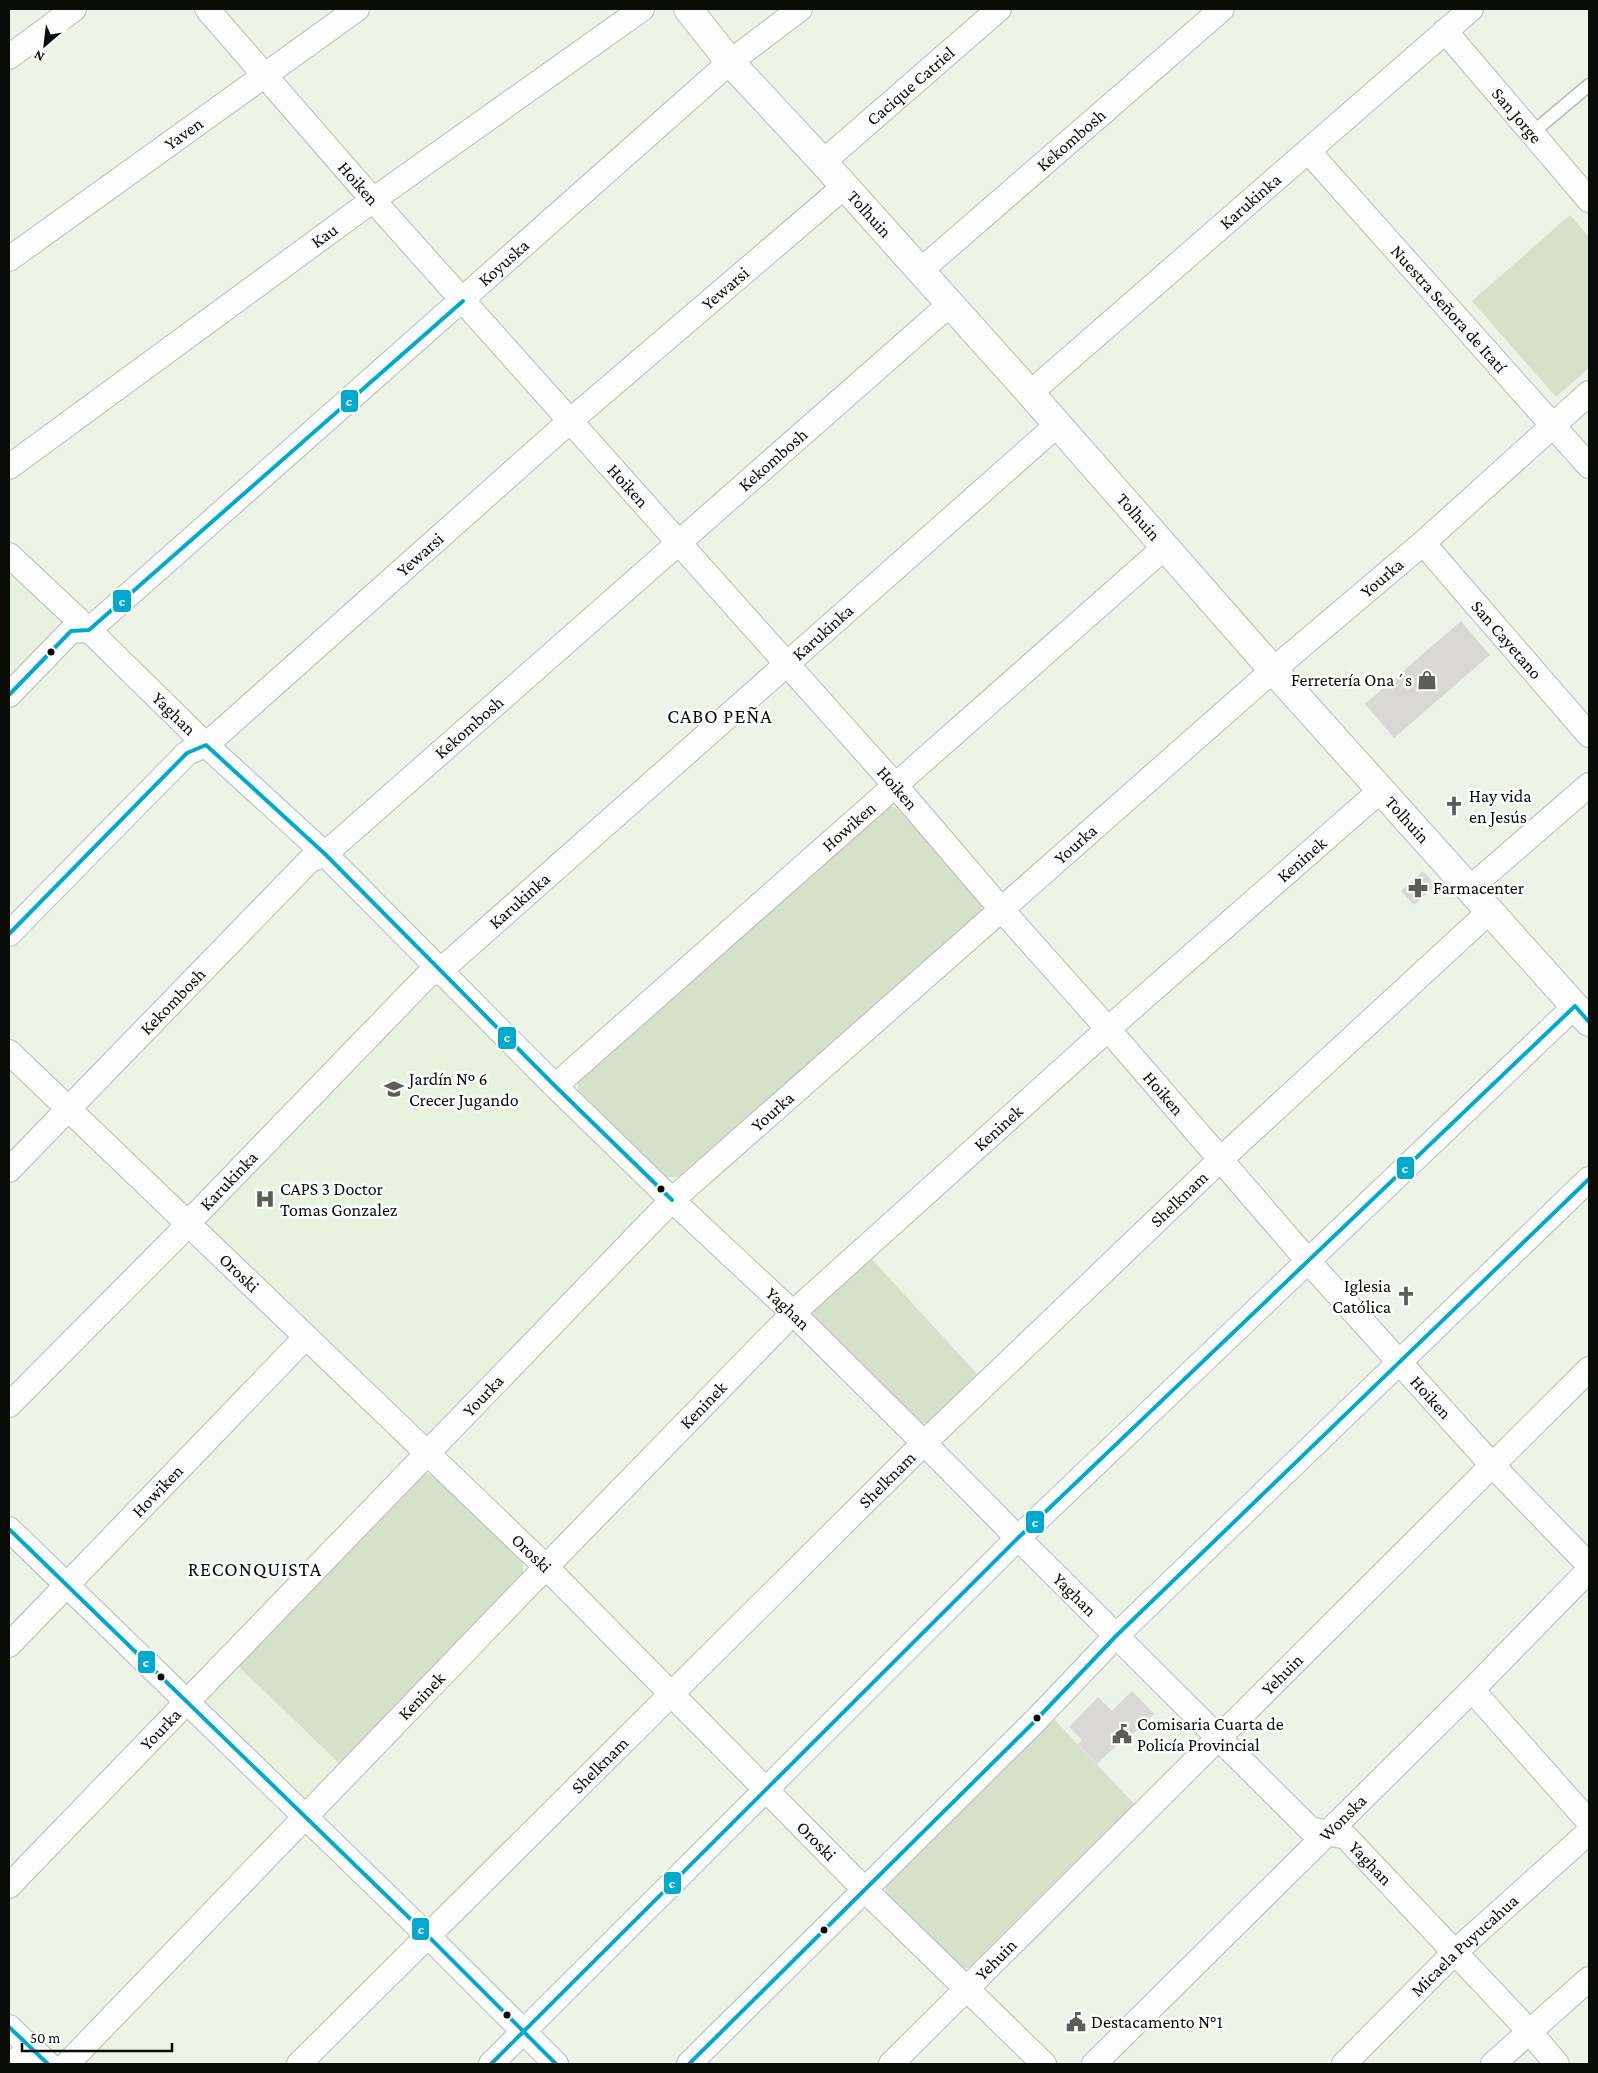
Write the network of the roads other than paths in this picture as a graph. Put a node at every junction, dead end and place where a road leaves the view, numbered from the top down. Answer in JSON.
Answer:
{"nodes":[{"id":1,"x":74,"y":9,"type":"edge"},
{"id":2,"x":207,"y":9,"type":"edge"},
{"id":3,"x":357,"y":9,"type":"edge"},
{"id":4,"x":642,"y":9,"type":"edge"},
{"id":5,"x":688,"y":9,"type":"edge"},
{"id":6,"x":800,"y":9,"type":"edge"},
{"id":7,"x":999,"y":9,"type":"edge"},
{"id":8,"x":1222,"y":9,"type":"edge"},
{"id":9,"x":1471,"y":9,"type":"edge"},
{"id":10,"x":1445,"y":31,"type":"junction"},
{"id":11,"x":9,"y":57,"type":"edge"},
{"id":12,"x":730,"y":62,"type":"junction"},
{"id":13,"x":264,"y":75,"type":"junction"},
{"id":14,"x":1589,"y":85,"type":"edge"},
{"id":15,"x":1532,"y":133,"type":"junction"},
{"id":16,"x":1309,"y":152,"type":"junction"},
{"id":17,"x":823,"y":162,"type":"junction"},
{"id":18,"x":845,"y":186,"type":"junction"},
{"id":19,"x":373,"y":200,"type":"junction"},
{"id":20,"x":1589,"y":200,"type":"edge"},
{"id":21,"x":9,"y":259,"type":"edge"},
{"id":22,"x":920,"y":271,"type":"junction"},
{"id":23,"x":463,"y":301,"type":"junction"},
{"id":24,"x":950,"y":304,"type":"junction"},
{"id":25,"x":1030,"y":393,"type":"junction"},
{"id":26,"x":1589,"y":393,"type":"edge"},
{"id":27,"x":570,"y":421,"type":"junction"},
{"id":28,"x":1057,"y":425,"type":"junction"},
{"id":29,"x":1553,"y":426,"type":"junction"},
{"id":30,"x":1589,"y":466,"type":"edge"},
{"id":31,"x":9,"y":467,"type":"edge"},
{"id":32,"x":678,"y":542,"type":"junction"},
{"id":33,"x":1423,"y":544,"type":"junction"},
{"id":34,"x":1165,"y":547,"type":"junction"},
{"id":35,"x":9,"y":556,"type":"edge"},
{"id":36,"x":88,"y":630,"type":"junction"},
{"id":37,"x":787,"y":665,"type":"junction"},
{"id":38,"x":1273,"y":670,"type":"junction"},
{"id":39,"x":9,"y":695,"type":"edge"},
{"id":40,"x":1589,"y":735,"type":"edge"},
{"id":41,"x":206,"y":745,"type":"junction"},
{"id":42,"x":895,"y":785,"type":"junction"},
{"id":43,"x":1589,"y":785,"type":"edge"},
{"id":44,"x":1381,"y":790,"type":"junction"},
{"id":45,"x":325,"y":854,"type":"junction"},
{"id":46,"x":1470,"y":888,"type":"junction"},
{"id":47,"x":1001,"y":909,"type":"junction"},
{"id":48,"x":1490,"y":911,"type":"junction"},
{"id":49,"x":9,"y":934,"type":"edge"},
{"id":50,"x":441,"y":970,"type":"junction"},
{"id":51,"x":1582,"y":1014,"type":"edge"},
{"id":52,"x":1108,"y":1029,"type":"junction"},
{"id":53,"x":9,"y":1052,"type":"edge"},
{"id":54,"x":555,"y":1086,"type":"junction"},
{"id":55,"x":68,"y":1109,"type":"junction"},
{"id":56,"x":1221,"y":1158,"type":"junction"},
{"id":57,"x":9,"y":1170,"type":"edge"},
{"id":58,"x":1589,"y":1179,"type":"edge"},
{"id":59,"x":672,"y":1200,"type":"junction"},
{"id":60,"x":187,"y":1224,"type":"junction"},
{"id":61,"x":1308,"y":1261,"type":"junction"},
{"id":62,"x":793,"y":1313,"type":"junction"},
{"id":63,"x":305,"y":1338,"type":"junction"},
{"id":64,"x":1401,"y":1362,"type":"junction"},
{"id":65,"x":1589,"y":1369,"type":"edge"},
{"id":66,"x":9,"y":1405,"type":"edge"},
{"id":67,"x":924,"y":1443,"type":"junction"},
{"id":68,"x":426,"y":1452,"type":"junction"},
{"id":69,"x":1492,"y":1465,"type":"junction"},
{"id":70,"x":9,"y":1529,"type":"edge"},
{"id":71,"x":1018,"y":1538,"type":"junction"},
{"id":72,"x":1589,"y":1566,"type":"edge"},
{"id":73,"x":546,"y":1567,"type":"junction"},
{"id":74,"x":1589,"y":1570,"type":"edge"},
{"id":75,"x":66,"y":1585,"type":"junction"},
{"id":76,"x":1116,"y":1636,"type":"junction"},
{"id":77,"x":9,"y":1645,"type":"edge"},
{"id":78,"x":1472,"y":1690,"type":"junction"},
{"id":79,"x":672,"y":1693,"type":"junction"},
{"id":80,"x":187,"y":1702,"type":"junction"},
{"id":81,"x":1219,"y":1738,"type":"junction"},
{"id":82,"x":765,"y":1789,"type":"junction"},
{"id":83,"x":306,"y":1817,"type":"junction"},
{"id":84,"x":1589,"y":1822,"type":"edge"},
{"id":85,"x":1589,"y":1832,"type":"edge"},
{"id":86,"x":1326,"y":1834,"type":"junction"},
{"id":87,"x":9,"y":1886,"type":"edge"},
{"id":88,"x":864,"y":1889,"type":"junction"},
{"id":89,"x":428,"y":1936,"type":"junction"},
{"id":90,"x":1455,"y":1952,"type":"junction"},
{"id":91,"x":1589,"y":1979,"type":"edge"},
{"id":92,"x":966,"y":1989,"type":"junction"},
{"id":93,"x":9,"y":2027,"type":"edge"},
{"id":94,"x":1529,"y":2031,"type":"junction"},
{"id":95,"x":524,"y":2032,"type":"junction"},
{"id":96,"x":30,"y":2048,"type":"junction"},
{"id":97,"x":13,"y":2064,"type":"edge"},
{"id":98,"x":48,"y":2064,"type":"edge"},
{"id":99,"x":67,"y":2064,"type":"edge"},
{"id":100,"x":299,"y":2064,"type":"edge"},
{"id":101,"x":491,"y":2064,"type":"edge"},
{"id":102,"x":556,"y":2064,"type":"edge"},
{"id":103,"x":689,"y":2064,"type":"edge"},
{"id":104,"x":891,"y":2064,"type":"edge"},
{"id":105,"x":1044,"y":2064,"type":"edge"},
{"id":106,"x":1094,"y":2064,"type":"edge"},
{"id":107,"x":1344,"y":2064,"type":"edge"},
{"id":108,"x":1493,"y":2064,"type":"edge"},
{"id":109,"x":1557,"y":2064,"type":"edge"}],
"edges":[{"from":1,"to":11,"type":"street"},
{"from":2,"to":13,"type":"street","name":"Hoiken"},
{"from":3,"to":13,"type":"street","name":"Yaven"},
{"from":4,"to":19,"type":"street","name":"Kau"},
{"from":5,"to":12,"type":"street","name":"Tolhuin"},
{"from":6,"to":12,"type":"street","name":"Koyuska"},
{"from":7,"to":17,"type":"street","name":"Cacique Catriel"},
{"from":8,"to":22,"type":"street","name":"Kekombosh"},
{"from":9,"to":10,"type":"street","name":"Karukinka"},
{"from":10,"to":15,"type":"street","name":"San Jorge"},
{"from":10,"to":16,"type":"street","name":"Karukinka"},
{"from":12,"to":17,"type":"street","name":"Tolhuin"},
{"from":12,"to":23,"type":"street","name":"Koyuska"},
{"from":13,"to":19,"type":"street","name":"Hoiken"},
{"from":13,"to":21,"type":"street","name":"Yaven"},
{"from":14,"to":15,"type":"lane"},
{"from":15,"to":20,"type":"street","name":"San Jorge"},
{"from":16,"to":25,"type":"street","name":"Karukinka"},
{"from":16,"to":29,"type":"street","name":"Nuestra Señora de Itatí"},
{"from":17,"to":18,"type":"street","name":"Tolhuin"},
{"from":18,"to":22,"type":"street","name":"Tolhuin"},
{"from":18,"to":27,"type":"street","name":"Yewarsi"},
{"from":19,"to":23,"type":"street","name":"Hoiken"},
{"from":19,"to":31,"type":"street","name":"Kau"},
{"from":22,"to":24,"type":"street","name":"Tolhuin"},
{"from":23,"to":27,"type":"street","name":"Hoiken"},
{"from":23,"to":36,"type":"street","name":"Koyuska"},
{"from":24,"to":25,"type":"street","name":"Tolhuin"},
{"from":24,"to":32,"type":"street","name":"Kekombosh"},
{"from":25,"to":28,"type":"street","name":"Tolhuin"},
{"from":26,"to":29,"type":"street","name":"Yourka"},
{"from":27,"to":32,"type":"street","name":"Hoiken"},
{"from":27,"to":41,"type":"street","name":"Yewarsi"},
{"from":28,"to":34,"type":"street","name":"Tolhuin"},
{"from":28,"to":37,"type":"street","name":"Karukinka"},
{"from":29,"to":30,"type":"street","name":"Nuestra Señora de Itatí"},
{"from":29,"to":33,"type":"street","name":"Yourka"},
{"from":32,"to":37,"type":"street","name":"Hoiken"},
{"from":32,"to":45,"type":"street","name":"Kekombosh"},
{"from":33,"to":38,"type":"street","name":"Yourka"},
{"from":33,"to":40,"type":"street","name":"San Cayetano"},
{"from":34,"to":38,"type":"street","name":"Tolhuin"},
{"from":34,"to":42,"type":"street","name":"Howiken"},
{"from":35,"to":36,"type":"street","name":"Yaghan"},
{"from":36,"to":39,"type":"street","name":"Koyuska"},
{"from":36,"to":41,"type":"street","name":"Yaghan"},
{"from":37,"to":42,"type":"street","name":"Hoiken"},
{"from":37,"to":50,"type":"street","name":"Karukinka"},
{"from":38,"to":44,"type":"street","name":"Tolhuin"},
{"from":38,"to":47,"type":"street","name":"Yourka"},
{"from":41,"to":45,"type":"street","name":"Yaghan"},
{"from":41,"to":49,"type":"street","name":"Yewarsi"},
{"from":42,"to":47,"type":"street","name":"Hoiken"},
{"from":42,"to":54,"type":"street","name":"Howiken"},
{"from":43,"to":46,"type":"street"},
{"from":44,"to":46,"type":"street","name":"Tolhuin"},
{"from":44,"to":52,"type":"street","name":"Keninek"},
{"from":45,"to":50,"type":"street","name":"Yaghan"},
{"from":45,"to":55,"type":"street","name":"Kekombosh"},
{"from":46,"to":48,"type":"street","name":"Tolhuin"},
{"from":47,"to":52,"type":"street","name":"Hoiken"},
{"from":47,"to":59,"type":"street","name":"Yourka"},
{"from":48,"to":51,"type":"street","name":"Tolhuin"},
{"from":48,"to":56,"type":"street","name":"Shelknam"},
{"from":50,"to":54,"type":"street","name":"Yaghan"},
{"from":50,"to":60,"type":"street","name":"Karukinka"},
{"from":51,"to":61,"type":"street"},
{"from":52,"to":56,"type":"street","name":"Hoiken"},
{"from":52,"to":62,"type":"street","name":"Keninek"},
{"from":53,"to":55,"type":"street","name":"Oroski"},
{"from":54,"to":59,"type":"street","name":"Yaghan"},
{"from":55,"to":57,"type":"street","name":"Kekombosh"},
{"from":55,"to":60,"type":"street","name":"Oroski"},
{"from":56,"to":61,"type":"street","name":"Hoiken"},
{"from":56,"to":67,"type":"street","name":"Shelknam"},
{"from":58,"to":64,"type":"street"},
{"from":59,"to":62,"type":"street","name":"Yaghan"},
{"from":59,"to":68,"type":"street","name":"Yourka"},
{"from":60,"to":63,"type":"street","name":"Oroski"},
{"from":60,"to":66,"type":"street","name":"Karukinka"},
{"from":61,"to":64,"type":"street","name":"Hoiken"},
{"from":61,"to":71,"type":"street"},
{"from":62,"to":67,"type":"street","name":"Yaghan"},
{"from":62,"to":73,"type":"street","name":"Keninek"},
{"from":63,"to":68,"type":"street","name":"Oroski"},
{"from":63,"to":75,"type":"street","name":"Howiken"},
{"from":64,"to":69,"type":"street","name":"Hoiken"},
{"from":64,"to":76,"type":"street"},
{"from":65,"to":69,"type":"street","name":"Yehuin"},
{"from":67,"to":71,"type":"street","name":"Yaghan"},
{"from":67,"to":79,"type":"street","name":"Shelknam"},
{"from":68,"to":73,"type":"street","name":"Oroski"},
{"from":68,"to":80,"type":"street","name":"Yourka"},
{"from":69,"to":72,"type":"street","name":"Hoiken"},
{"from":69,"to":81,"type":"street","name":"Yehuin"},
{"from":70,"to":75,"type":"street"},
{"from":71,"to":76,"type":"street","name":"Yaghan"},
{"from":71,"to":82,"type":"street"},
{"from":73,"to":79,"type":"street","name":"Oroski"},
{"from":73,"to":83,"type":"street","name":"Keninek"},
{"from":74,"to":78,"type":"street","name":"Wonska"},
{"from":75,"to":77,"type":"street","name":"Howiken"},
{"from":75,"to":80,"type":"street"},
{"from":76,"to":81,"type":"street","name":"Yaghan"},
{"from":76,"to":88,"type":"street"},
{"from":78,"to":84,"type":"street"},
{"from":78,"to":86,"type":"street","name":"Wonska"},
{"from":79,"to":82,"type":"street","name":"Oroski"},
{"from":79,"to":89,"type":"street","name":"Shelknam"},
{"from":80,"to":83,"type":"street"},
{"from":80,"to":87,"type":"street","name":"Yourka"},
{"from":81,"to":86,"type":"street","name":"Yaghan"},
{"from":81,"to":92,"type":"street","name":"Yehuin"},
{"from":82,"to":88,"type":"street","name":"Oroski"},
{"from":82,"to":95,"type":"street"},
{"from":83,"to":89,"type":"street"},
{"from":83,"to":99,"type":"street","name":"Keninek"},
{"from":85,"to":90,"type":"street","name":"Micaela Puyucahua"},
{"from":86,"to":90,"type":"street","name":"Yaghan"},
{"from":86,"to":106,"type":"street","name":"Wonska"},
{"from":88,"to":92,"type":"street","name":"Oroski"},
{"from":88,"to":103,"type":"street"},
{"from":89,"to":95,"type":"street"},
{"from":89,"to":100,"type":"street","name":"Shelknam"},
{"from":90,"to":94,"type":"street","name":"Yaghan"},
{"from":90,"to":107,"type":"street","name":"Micaela Puyucahua"},
{"from":91,"to":94,"type":"street"},
{"from":92,"to":104,"type":"street","name":"Yehuin"},
{"from":92,"to":105,"type":"street","name":"Oroski"},
{"from":93,"to":96,"type":"street"},
{"from":94,"to":108,"type":"street"},
{"from":94,"to":109,"type":"street","name":"Yaghan"},
{"from":95,"to":101,"type":"street"},
{"from":95,"to":102,"type":"street"},
{"from":96,"to":97,"type":"street"},
{"from":96,"to":98,"type":"street"}]}
